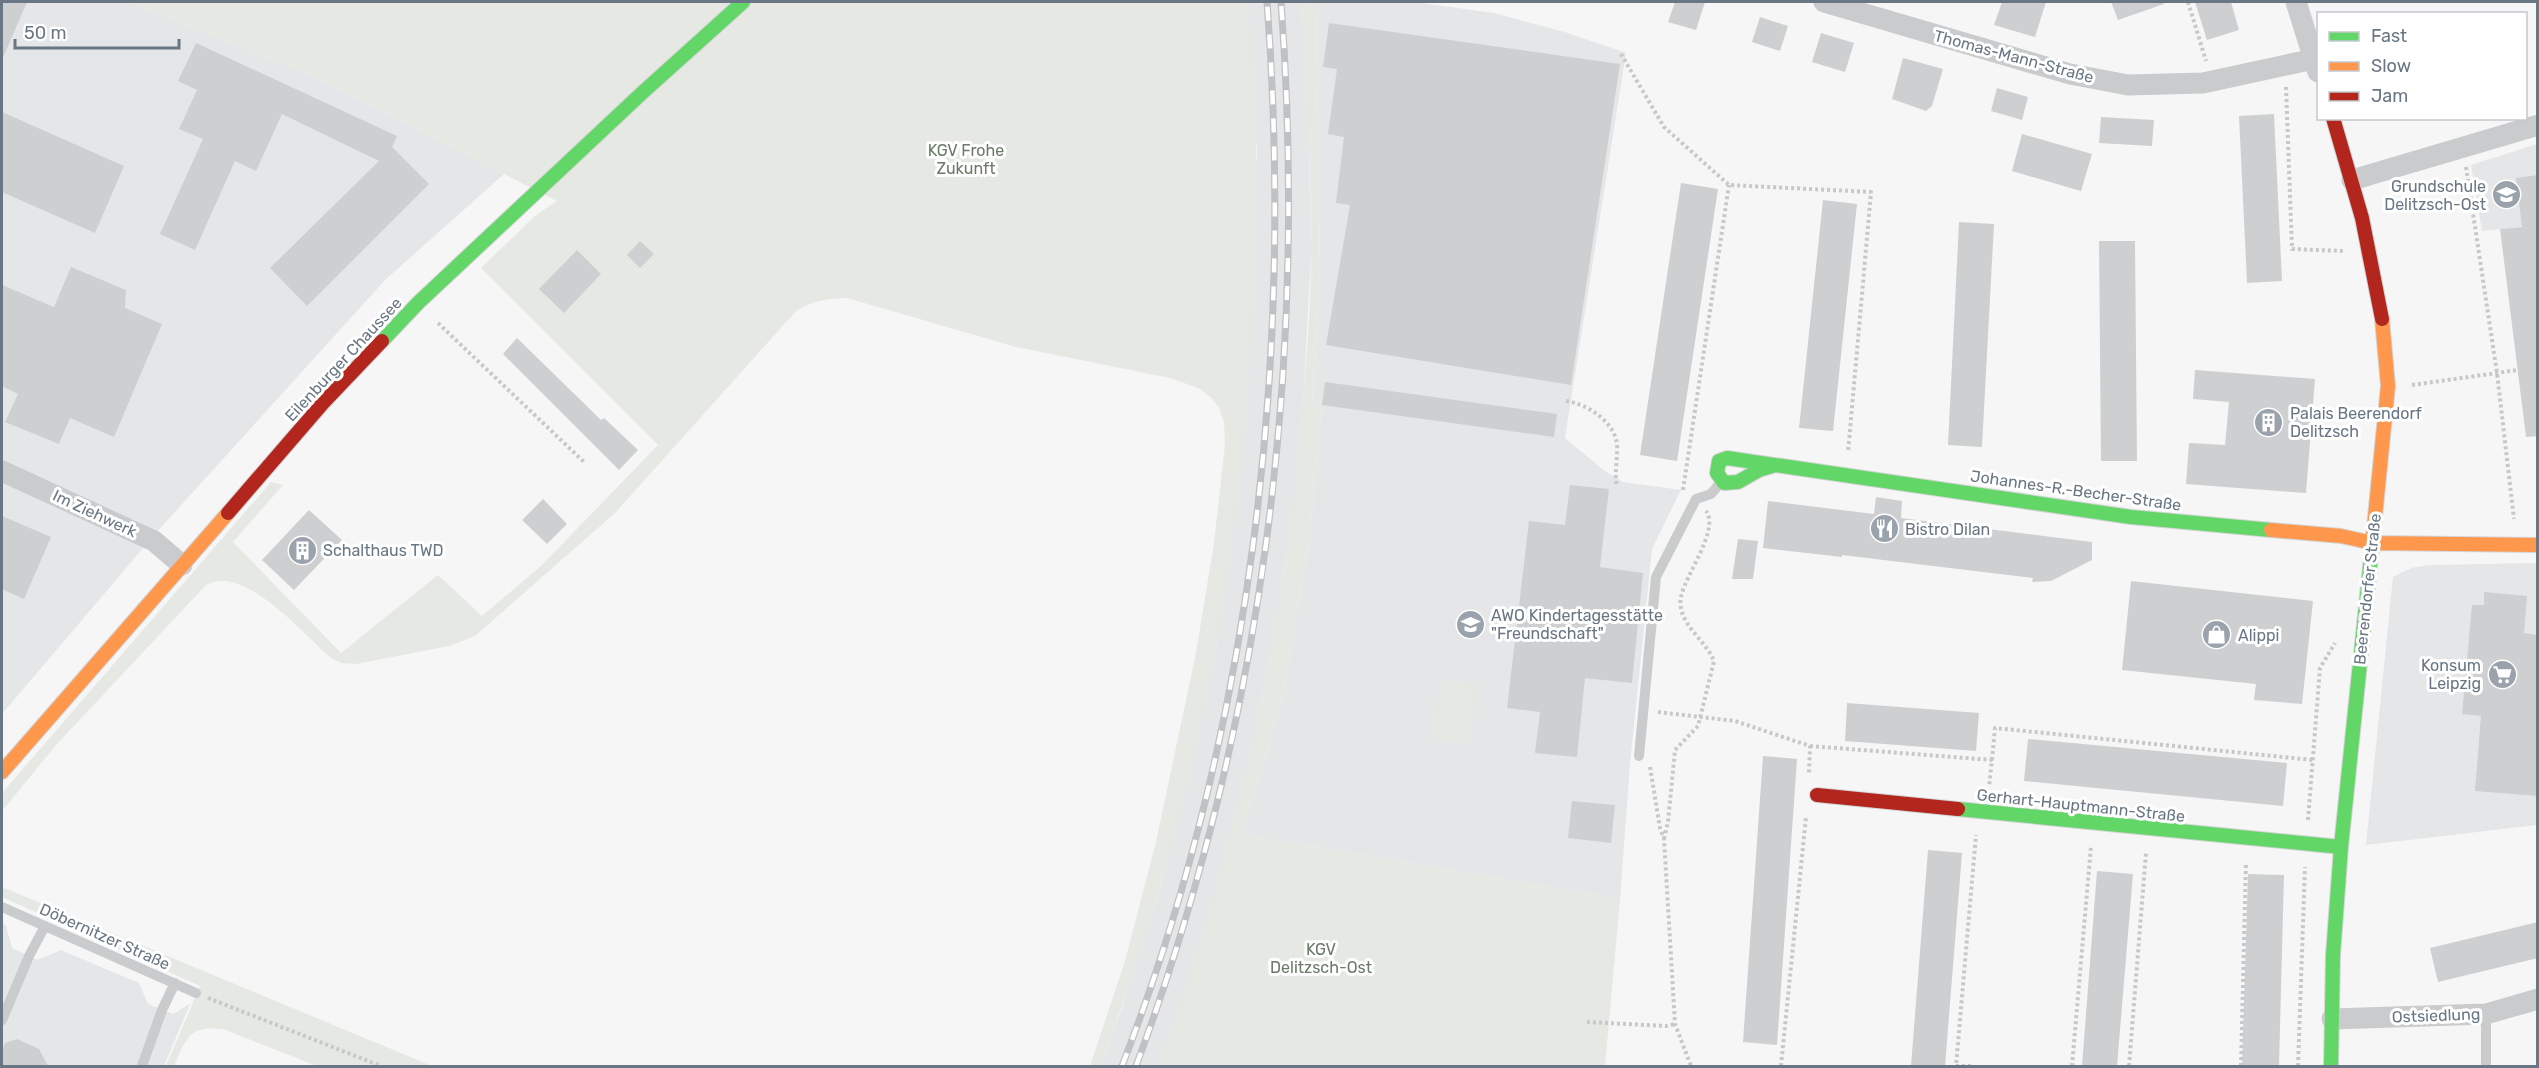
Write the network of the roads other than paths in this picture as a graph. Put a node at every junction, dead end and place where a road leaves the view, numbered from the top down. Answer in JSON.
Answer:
{"nodes":[{"id":1,"x":743,"y":2,"type":"edge"},
{"id":2,"x":1824,"y":2,"type":"edge"},
{"id":3,"x":2296,"y":2,"type":"edge"},
{"id":4,"x":2316,"y":66,"type":"edge"},
{"id":5,"x":2334,"y":120,"type":"edge"},
{"id":6,"x":2538,"y":124,"type":"edge"},
{"id":7,"x":2352,"y":180,"type":"junction"},
{"id":8,"x":1775,"y":465,"type":"junction"},
{"id":9,"x":2,"y":471,"type":"edge"},
{"id":10,"x":1721,"y":482,"type":"junction"},
{"id":11,"x":2373,"y":543,"type":"junction"},
{"id":12,"x":2538,"y":545,"type":"edge"},
{"id":13,"x":182,"y":565,"type":"junction"},
{"id":14,"x":1639,"y":756,"type":"road end"},
{"id":15,"x":2,"y":772,"type":"edge"},
{"id":16,"x":1817,"y":795,"type":"road end"},
{"id":17,"x":2341,"y":847,"type":"junction"},
{"id":18,"x":2,"y":907,"type":"edge"},
{"id":19,"x":45,"y":926,"type":"junction"},
{"id":20,"x":175,"y":983,"type":"junction"},
{"id":21,"x":196,"y":993,"type":"road end"},
{"id":22,"x":2538,"y":999,"type":"edge"},
{"id":23,"x":2486,"y":1014,"type":"junction"},
{"id":24,"x":2332,"y":1019,"type":"junction"},
{"id":25,"x":2,"y":1020,"type":"edge"},
{"id":26,"x":142,"y":1066,"type":"edge"},
{"id":27,"x":2331,"y":1066,"type":"edge"},
{"id":28,"x":2486,"y":1066,"type":"edge"}],
"edges":[{"from":1,"to":13,"type":"street","name":"Eilenburger Chaussee"},
{"from":2,"to":4,"type":"street","name":"Thomas-Mann-Straße"},
{"from":3,"to":4,"type":"street"},
{"from":5,"to":7,"type":"street","name":"Beerendorfer Straße"},
{"from":6,"to":7,"type":"street"},
{"from":7,"to":11,"type":"street","name":"Beerendorfer Straße"},
{"from":8,"to":10,"type":"street"},
{"from":8,"to":10,"type":"street","name":"Johannes-R.-Becher-Straße"},
{"from":8,"to":11,"type":"street","name":"Johannes-R.-Becher-Straße"},
{"from":9,"to":13,"type":"street","name":"Im Ziehwerk"},
{"from":10,"to":14,"type":"lane"},
{"from":11,"to":12,"type":"street","name":"Johannes-R.-Becher-Straße"},
{"from":11,"to":17,"type":"street","name":"Beerendorfer Straße"},
{"from":13,"to":15,"type":"street","name":"Eilenburger Chaussee"},
{"from":16,"to":17,"type":"street","name":"Gerhart-Hauptmann-Straße"},
{"from":17,"to":24,"type":"street","name":"Beerendorfer Straße"},
{"from":18,"to":19,"type":"lane","name":"Döbernitzer Straße"},
{"from":19,"to":20,"type":"lane","name":"Döbernitzer Straße"},
{"from":19,"to":25,"type":"lane"},
{"from":20,"to":21,"type":"lane","name":"Döbernitzer Straße"},
{"from":20,"to":26,"type":"lane"},
{"from":22,"to":23,"type":"street","name":"Ostsiedlung"},
{"from":23,"to":24,"type":"street","name":"Ostsiedlung"},
{"from":23,"to":28,"type":"lane"},
{"from":24,"to":27,"type":"street","name":"Beerendorfer Straße"}]}
